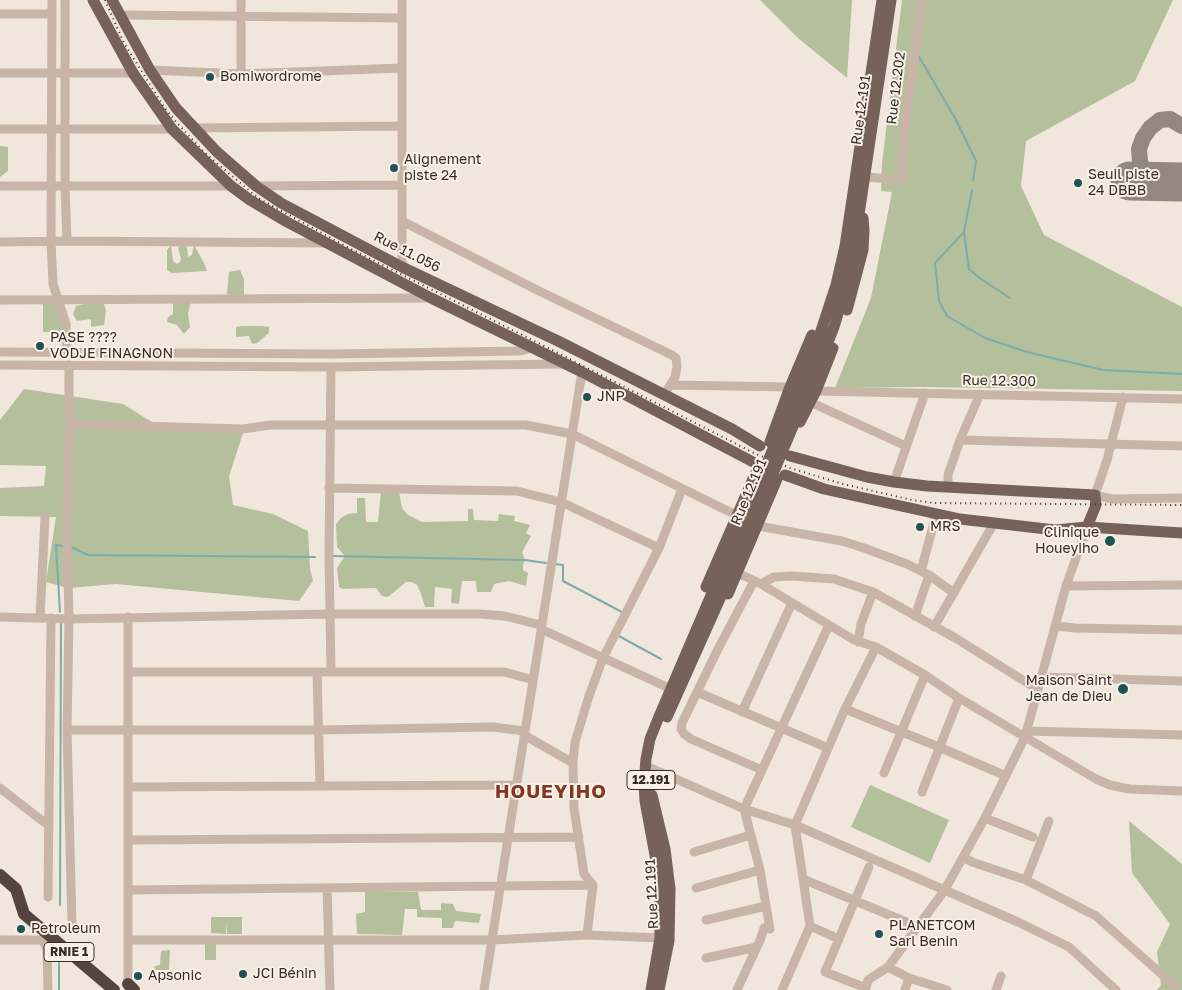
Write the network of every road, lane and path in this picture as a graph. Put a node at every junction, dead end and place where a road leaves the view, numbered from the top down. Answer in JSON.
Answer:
{"nodes":[{"id":1,"x":52,"y":0,"type":"edge"},
{"id":2,"x":65,"y":0,"type":"edge"},
{"id":3,"x":93,"y":0,"type":"edge"},
{"id":4,"x":112,"y":0,"type":"edge"},
{"id":5,"x":241,"y":0,"type":"edge"},
{"id":6,"x":402,"y":0,"type":"edge"},
{"id":7,"x":882,"y":0,"type":"edge"},
{"id":8,"x":892,"y":0,"type":"edge"},
{"id":9,"x":922,"y":0,"type":"edge"},
{"id":10,"x":0,"y":14,"type":"edge"},
{"id":11,"x":52,"y":14,"type":"junction"},
{"id":12,"x":120,"y":15,"type":"junction"},
{"id":13,"x":240,"y":17,"type":"junction"},
{"id":14,"x":402,"y":18,"type":"junction"},
{"id":15,"x":402,"y":68,"type":"junction"},
{"id":16,"x":150,"y":70,"type":"junction"},
{"id":17,"x":0,"y":73,"type":"edge"},
{"id":18,"x":52,"y":73,"type":"junction"},
{"id":19,"x":65,"y":73,"type":"junction"},
{"id":20,"x":133,"y":73,"type":"junction"},
{"id":21,"x":240,"y":74,"type":"junction"},
{"id":22,"x":402,"y":126,"type":"junction"},
{"id":23,"x":194,"y":128,"type":"junction"},
{"id":24,"x":0,"y":129,"type":"edge"},
{"id":25,"x":52,"y":129,"type":"junction"},
{"id":26,"x":65,"y":129,"type":"junction"},
{"id":27,"x":172,"y":129,"type":"junction"},
{"id":28,"x":866,"y":177,"type":"junction"},
{"id":29,"x":402,"y":185,"type":"junction"},
{"id":30,"x":0,"y":186,"type":"edge"},
{"id":31,"x":51,"y":186,"type":"junction"},
{"id":32,"x":65,"y":186,"type":"junction"},
{"id":33,"x":231,"y":186,"type":"junction"},
{"id":34,"x":256,"y":186,"type":"junction"},
{"id":35,"x":855,"y":208,"type":"junction"},
{"id":36,"x":402,"y":221,"type":"junction"},
{"id":37,"x":67,"y":241,"type":"junction"},
{"id":38,"x":0,"y":242,"type":"edge"},
{"id":39,"x":51,"y":242,"type":"junction"},
{"id":40,"x":328,"y":243,"type":"junction"},
{"id":41,"x":402,"y":267,"type":"junction"},
{"id":42,"x":431,"y":298,"type":"junction"},
{"id":43,"x":0,"y":300,"type":"edge"},
{"id":44,"x":57,"y":300,"type":"junction"},
{"id":45,"x":531,"y":348,"type":"junction"},
{"id":46,"x":0,"y":352,"type":"edge"},
{"id":47,"x":67,"y":352,"type":"junction"},
{"id":48,"x":562,"y":364,"type":"junction"},
{"id":49,"x":69,"y":365,"type":"junction"},
{"id":50,"x":0,"y":366,"type":"edge"},
{"id":51,"x":331,"y":366,"type":"junction"},
{"id":52,"x":582,"y":372,"type":"junction"},
{"id":53,"x":671,"y":384,"type":"junction"},
{"id":54,"x":790,"y":387,"type":"junction"},
{"id":55,"x":816,"y":391,"type":"junction"},
{"id":56,"x":925,"y":393,"type":"junction"},
{"id":57,"x":980,"y":394,"type":"junction"},
{"id":58,"x":664,"y":396,"type":"junction"},
{"id":59,"x":1123,"y":397,"type":"junction"},
{"id":60,"x":1182,"y":399,"type":"edge"},
{"id":61,"x":810,"y":402,"type":"junction"},
{"id":62,"x":69,"y":424,"type":"junction"},
{"id":63,"x":331,"y":425,"type":"junction"},
{"id":64,"x":572,"y":434,"type":"junction"},
{"id":65,"x":960,"y":440,"type":"junction"},
{"id":66,"x":765,"y":444,"type":"junction"},
{"id":67,"x":1112,"y":445,"type":"junction"},
{"id":68,"x":906,"y":446,"type":"junction"},
{"id":69,"x":1182,"y":446,"type":"edge"},
{"id":70,"x":789,"y":452,"type":"junction"},
{"id":71,"x":755,"y":467,"type":"junction"},
{"id":72,"x":781,"y":477,"type":"junction"},
{"id":73,"x":894,"y":482,"type":"junction"},
{"id":74,"x":948,"y":487,"type":"junction"},
{"id":75,"x":330,"y":488,"type":"junction"},
{"id":76,"x":682,"y":489,"type":"junction"},
{"id":77,"x":1095,"y":495,"type":"junction"},
{"id":78,"x":1182,"y":498,"type":"edge"},
{"id":79,"x":561,"y":502,"type":"junction"},
{"id":80,"x":736,"y":515,"type":"junction"},
{"id":81,"x":936,"y":515,"type":"junction"},
{"id":82,"x":45,"y":517,"type":"dead end"},
{"id":83,"x":994,"y":523,"type":"junction"},
{"id":84,"x":758,"y":526,"type":"junction"},
{"id":85,"x":1087,"y":527,"type":"junction"},
{"id":86,"x":1182,"y":533,"type":"edge"},
{"id":87,"x":659,"y":548,"type":"junction"},
{"id":88,"x":738,"y":573,"type":"junction"},
{"id":89,"x":925,"y":573,"type":"junction"},
{"id":90,"x":758,"y":583,"type":"junction"},
{"id":91,"x":1182,"y":585,"type":"edge"},
{"id":92,"x":1066,"y":586,"type":"junction"},
{"id":93,"x":873,"y":592,"type":"junction"},
{"id":94,"x":954,"y":593,"type":"junction"},
{"id":95,"x":792,"y":603,"type":"junction"},
{"id":96,"x":330,"y":614,"type":"junction"},
{"id":97,"x":915,"y":616,"type":"junction"},
{"id":98,"x":0,"y":617,"type":"edge"},
{"id":99,"x":128,"y":617,"type":"junction"},
{"id":100,"x":40,"y":618,"type":"junction"},
{"id":101,"x":51,"y":618,"type":"junction"},
{"id":102,"x":69,"y":619,"type":"junction"},
{"id":103,"x":829,"y":625,"type":"junction"},
{"id":104,"x":1055,"y":626,"type":"junction"},
{"id":105,"x":541,"y":627,"type":"junction"},
{"id":106,"x":934,"y":627,"type":"junction"},
{"id":107,"x":1182,"y":630,"type":"edge"},
{"id":108,"x":858,"y":642,"type":"junction"},
{"id":109,"x":876,"y":647,"type":"junction"},
{"id":110,"x":603,"y":658,"type":"junction"},
{"id":111,"x":685,"y":668,"type":"junction"},
{"id":112,"x":128,"y":672,"type":"junction"},
{"id":113,"x":317,"y":672,"type":"junction"},
{"id":114,"x":331,"y":672,"type":"junction"},
{"id":115,"x":925,"y":675,"type":"junction"},
{"id":116,"x":1040,"y":677,"type":"junction"},
{"id":117,"x":533,"y":680,"type":"junction"},
{"id":118,"x":1182,"y":682,"type":"edge"},
{"id":119,"x":671,"y":689,"type":"junction"},
{"id":120,"x":1037,"y":689,"type":"junction"},
{"id":121,"x":697,"y":692,"type":"junction"},
{"id":122,"x":959,"y":698,"type":"junction"},
{"id":123,"x":845,"y":709,"type":"junction"},
{"id":124,"x":742,"y":712,"type":"junction"},
{"id":125,"x":782,"y":728,"type":"junction"},
{"id":126,"x":67,"y":730,"type":"junction"},
{"id":127,"x":128,"y":730,"type":"junction"},
{"id":128,"x":318,"y":730,"type":"junction"},
{"id":129,"x":901,"y":732,"type":"junction"},
{"id":130,"x":524,"y":733,"type":"junction"},
{"id":131,"x":1026,"y":734,"type":"junction"},
{"id":132,"x":1182,"y":736,"type":"edge"},
{"id":133,"x":940,"y":747,"type":"junction"},
{"id":134,"x":828,"y":748,"type":"junction"},
{"id":135,"x":573,"y":763,"type":"junction"},
{"id":136,"x":651,"y":768,"type":"junction"},
{"id":137,"x":762,"y":770,"type":"junction"},
{"id":138,"x":884,"y":773,"type":"dead end"},
{"id":139,"x":1006,"y":776,"type":"junction"},
{"id":140,"x":516,"y":785,"type":"junction"},
{"id":141,"x":320,"y":786,"type":"junction"},
{"id":142,"x":128,"y":787,"type":"junction"},
{"id":143,"x":0,"y":788,"type":"edge"},
{"id":144,"x":1182,"y":791,"type":"edge"},
{"id":145,"x":922,"y":792,"type":"dead end"},
{"id":146,"x":744,"y":809,"type":"junction"},
{"id":147,"x":986,"y":818,"type":"junction"},
{"id":148,"x":1049,"y":821,"type":"dead end"},
{"id":149,"x":49,"y":826,"type":"junction"},
{"id":150,"x":794,"y":826,"type":"junction"},
{"id":151,"x":751,"y":835,"type":"junction"},
{"id":152,"x":579,"y":837,"type":"junction"},
{"id":153,"x":1033,"y":837,"type":"dead end"},
{"id":154,"x":508,"y":838,"type":"junction"},
{"id":155,"x":128,"y":840,"type":"junction"},
{"id":156,"x":694,"y":852,"type":"dead end"},
{"id":157,"x":963,"y":857,"type":"junction"},
{"id":158,"x":869,"y":867,"type":"dead end"},
{"id":159,"x":760,"y":870,"type":"junction"},
{"id":160,"x":0,"y":875,"type":"edge"},
{"id":161,"x":803,"y":879,"type":"junction"},
{"id":162,"x":1026,"y":880,"type":"junction"},
{"id":163,"x":593,"y":885,"type":"junction"},
{"id":164,"x":499,"y":886,"type":"junction"},
{"id":165,"x":327,"y":888,"type":"junction"},
{"id":166,"x":696,"y":888,"type":"dead end"},
{"id":167,"x":128,"y":890,"type":"junction"},
{"id":168,"x":944,"y":892,"type":"junction"},
{"id":169,"x":48,"y":897,"type":"dead end"},
{"id":170,"x":855,"y":901,"type":"junction"},
{"id":171,"x":766,"y":906,"type":"junction"},
{"id":172,"x":706,"y":920,"type":"dead end"},
{"id":173,"x":72,"y":925,"type":"dead end"},
{"id":174,"x":810,"y":926,"type":"junction"},
{"id":175,"x":918,"y":927,"type":"junction"},
{"id":176,"x":587,"y":935,"type":"junction"},
{"id":177,"x":45,"y":936,"type":"junction"},
{"id":178,"x":660,"y":938,"type":"junction"},
{"id":179,"x":328,"y":939,"type":"junction"},
{"id":180,"x":839,"y":939,"type":"junction"},
{"id":181,"x":0,"y":940,"type":"edge"},
{"id":182,"x":128,"y":940,"type":"junction"},
{"id":183,"x":492,"y":940,"type":"junction"},
{"id":184,"x":757,"y":947,"type":"junction"},
{"id":185,"x":706,"y":958,"type":"dead end"},
{"id":186,"x":888,"y":967,"type":"junction"},
{"id":187,"x":1001,"y":976,"type":"dead end"},
{"id":188,"x":909,"y":978,"type":"junction"},
{"id":189,"x":1175,"y":986,"type":"dead end"},
{"id":190,"x":131,"y":987,"type":"edge"},
{"id":191,"x":865,"y":989,"type":"edge"},
{"id":192,"x":48,"y":990,"type":"edge"},
{"id":193,"x":114,"y":990,"type":"edge"},
{"id":194,"x":330,"y":990,"type":"edge"},
{"id":195,"x":484,"y":990,"type":"edge"},
{"id":196,"x":650,"y":990,"type":"edge"},
{"id":197,"x":659,"y":990,"type":"edge"},
{"id":198,"x":737,"y":990,"type":"edge"},
{"id":199,"x":782,"y":990,"type":"edge"},
{"id":200,"x":905,"y":990,"type":"edge"},
{"id":201,"x":947,"y":990,"type":"edge"},
{"id":202,"x":996,"y":990,"type":"edge"},
{"id":203,"x":1116,"y":990,"type":"edge"}],
"edges":[{"from":1,"to":11,"type":"street"},
{"from":2,"to":19,"type":"street"},
{"from":3,"to":20,"type":"main road"},
{"from":4,"to":12,"type":"main road","name":"Rue 11.056"},
{"from":5,"to":13,"type":"street"},
{"from":6,"to":14,"type":"street"},
{"from":7,"to":35,"type":"main road","name":"Rue 12.191"},
{"from":8,"to":28,"type":"main road","name":"Rue 12.191"},
{"from":9,"to":28,"type":"street","name":"Rue 12.202"},
{"from":10,"to":11,"type":"street"},
{"from":11,"to":18,"type":"street"},
{"from":12,"to":13,"type":"street"},
{"from":12,"to":16,"type":"main road","name":"Rue 11.056"},
{"from":13,"to":14,"type":"street"},
{"from":13,"to":21,"type":"street"},
{"from":14,"to":15,"type":"street"},
{"from":15,"to":21,"type":"street"},
{"from":15,"to":22,"type":"street"},
{"from":16,"to":21,"type":"street"},
{"from":16,"to":23,"type":"main road","name":"Rue 11.056"},
{"from":17,"to":18,"type":"street"},
{"from":18,"to":19,"type":"street"},
{"from":18,"to":25,"type":"street"},
{"from":19,"to":20,"type":"street"},
{"from":19,"to":26,"type":"street"},
{"from":20,"to":27,"type":"main road"},
{"from":22,"to":23,"type":"street"},
{"from":22,"to":29,"type":"street"},
{"from":23,"to":34,"type":"main road","name":"Rue 11.056"},
{"from":24,"to":25,"type":"street"},
{"from":25,"to":26,"type":"street"},
{"from":25,"to":31,"type":"street"},
{"from":26,"to":27,"type":"street"},
{"from":26,"to":32,"type":"street"},
{"from":27,"to":33,"type":"main road"},
{"from":28,"to":35,"type":"main road","name":"Rue 12.191"},
{"from":29,"to":34,"type":"street"},
{"from":29,"to":36,"type":"street"},
{"from":30,"to":31,"type":"street"},
{"from":31,"to":32,"type":"street"},
{"from":31,"to":39,"type":"street"},
{"from":32,"to":33,"type":"street"},
{"from":32,"to":37,"type":"street"},
{"from":33,"to":40,"type":"main road"},
{"from":34,"to":41,"type":"main road","name":"Rue 11.056"},
{"from":35,"to":54,"type":"main road"},
{"from":35,"to":55,"type":"main road"},
{"from":35,"to":111,"type":"main road","name":"Rue 12.191","number":"12.191","bridge":true},
{"from":36,"to":41,"type":"street"},
{"from":36,"to":53,"type":"street"},
{"from":37,"to":39,"type":"street"},
{"from":37,"to":40,"type":"street"},
{"from":38,"to":39,"type":"street"},
{"from":39,"to":44,"type":"street"},
{"from":40,"to":42,"type":"main road"},
{"from":41,"to":58,"type":"main road","name":"Rue 11.056"},
{"from":42,"to":44,"type":"street"},
{"from":42,"to":45,"type":"main road"},
{"from":43,"to":44,"type":"street"},
{"from":44,"to":47,"type":"street"},
{"from":45,"to":47,"type":"street"},
{"from":45,"to":48,"type":"main road"},
{"from":46,"to":47,"type":"street"},
{"from":48,"to":51,"type":"street"},
{"from":48,"to":52,"type":"main road"},
{"from":49,"to":50,"type":"street"},
{"from":49,"to":51,"type":"street"},
{"from":49,"to":62,"type":"street"},
{"from":51,"to":63,"type":"street"},
{"from":52,"to":64,"type":"street"},
{"from":52,"to":71,"type":"main road"},
{"from":53,"to":54,"type":"street"},
{"from":53,"to":58,"type":"street"},
{"from":54,"to":66,"type":"main road"},
{"from":55,"to":56,"type":"street","name":"Rue 12.300"},
{"from":55,"to":61,"type":"main road"},
{"from":56,"to":57,"type":"street","name":"Rue 12.300"},
{"from":56,"to":68,"type":"street"},
{"from":57,"to":59,"type":"street","name":"Rue 12.300"},
{"from":57,"to":65,"type":"street"},
{"from":58,"to":66,"type":"main road","name":"Rue 11.056"},
{"from":59,"to":60,"type":"street","name":"Rue 12.300"},
{"from":59,"to":67,"type":"street"},
{"from":61,"to":68,"type":"street"},
{"from":61,"to":70,"type":"main road"},
{"from":62,"to":63,"type":"street"},
{"from":62,"to":102,"type":"street"},
{"from":63,"to":64,"type":"street"},
{"from":63,"to":75,"type":"street"},
{"from":64,"to":76,"type":"street"},
{"from":64,"to":79,"type":"street"},
{"from":65,"to":67,"type":"street"},
{"from":65,"to":74,"type":"street"},
{"from":66,"to":70,"type":"main road"},
{"from":66,"to":71,"type":"main road"},
{"from":67,"to":69,"type":"street"},
{"from":67,"to":77,"type":"street"},
{"from":68,"to":73,"type":"street"},
{"from":70,"to":72,"type":"main road"},
{"from":70,"to":73,"type":"main road"},
{"from":71,"to":72,"type":"main road"},
{"from":71,"to":80,"type":"main road"},
{"from":72,"to":81,"type":"main road"},
{"from":72,"to":84,"type":"main road"},
{"from":73,"to":74,"type":"main road"},
{"from":74,"to":77,"type":"main road"},
{"from":75,"to":79,"type":"street"},
{"from":75,"to":96,"type":"street"},
{"from":76,"to":80,"type":"street"},
{"from":76,"to":87,"type":"street"},
{"from":77,"to":78,"type":"street"},
{"from":77,"to":85,"type":"main road"},
{"from":79,"to":87,"type":"street"},
{"from":79,"to":105,"type":"street"},
{"from":80,"to":111,"type":"main road"},
{"from":81,"to":83,"type":"main road"},
{"from":81,"to":89,"type":"street"},
{"from":82,"to":100,"type":"street"},
{"from":83,"to":85,"type":"main road"},
{"from":83,"to":94,"type":"street"},
{"from":84,"to":88,"type":"main road"},
{"from":84,"to":89,"type":"street"},
{"from":85,"to":86,"type":"main road"},
{"from":85,"to":92,"type":"street"},
{"from":87,"to":110,"type":"street"},
{"from":88,"to":90,"type":"street"},
{"from":88,"to":111,"type":"main road"},
{"from":89,"to":94,"type":"street"},
{"from":89,"to":97,"type":"street"},
{"from":90,"to":93,"type":"street"},
{"from":90,"to":95,"type":"street"},
{"from":90,"to":121,"type":"street"},
{"from":91,"to":92,"type":"street"},
{"from":92,"to":104,"type":"street"},
{"from":93,"to":97,"type":"street"},
{"from":93,"to":108,"type":"street"},
{"from":94,"to":106,"type":"street"},
{"from":95,"to":103,"type":"street"},
{"from":95,"to":124,"type":"street"},
{"from":96,"to":99,"type":"street"},
{"from":96,"to":105,"type":"street"},
{"from":96,"to":114,"type":"street"},
{"from":97,"to":106,"type":"street"},
{"from":98,"to":100,"type":"street"},
{"from":99,"to":102,"type":"street"},
{"from":99,"to":112,"type":"street"},
{"from":100,"to":101,"type":"street"},
{"from":101,"to":102,"type":"street"},
{"from":101,"to":149,"type":"street"},
{"from":102,"to":126,"type":"street"},
{"from":103,"to":108,"type":"street"},
{"from":103,"to":125,"type":"street"},
{"from":104,"to":107,"type":"street"},
{"from":104,"to":116,"type":"street"},
{"from":105,"to":110,"type":"street"},
{"from":105,"to":117,"type":"street"},
{"from":106,"to":120,"type":"street"},
{"from":108,"to":109,"type":"street"},
{"from":109,"to":115,"type":"street"},
{"from":109,"to":123,"type":"street"},
{"from":110,"to":119,"type":"street"},
{"from":110,"to":135,"type":"street"},
{"from":111,"to":119,"type":"main road","name":"Rue 12.191"},
{"from":111,"to":136,"type":"main road","name":"Rue 12.191","number":"12.191"},
{"from":112,"to":113,"type":"street"},
{"from":112,"to":127,"type":"street"},
{"from":113,"to":114,"type":"street"},
{"from":113,"to":128,"type":"street"},
{"from":114,"to":117,"type":"street"},
{"from":115,"to":122,"type":"street"},
{"from":115,"to":129,"type":"street"},
{"from":116,"to":118,"type":"street"},
{"from":116,"to":120,"type":"street"},
{"from":117,"to":130,"type":"street"},
{"from":119,"to":178,"type":"main road","name":"Rue 12.191"},
{"from":120,"to":131,"type":"street"},
{"from":121,"to":124,"type":"street"},
{"from":121,"to":137,"type":"street"},
{"from":122,"to":131,"type":"street"},
{"from":122,"to":133,"type":"street"},
{"from":123,"to":129,"type":"street"},
{"from":123,"to":134,"type":"street"},
{"from":124,"to":125,"type":"street"},
{"from":125,"to":134,"type":"street"},
{"from":125,"to":137,"type":"street"},
{"from":126,"to":127,"type":"street"},
{"from":126,"to":173,"type":"street"},
{"from":127,"to":128,"type":"street"},
{"from":127,"to":142,"type":"street"},
{"from":128,"to":130,"type":"street"},
{"from":128,"to":141,"type":"street"},
{"from":129,"to":133,"type":"street"},
{"from":129,"to":138,"type":"street"},
{"from":130,"to":135,"type":"street"},
{"from":130,"to":140,"type":"street"},
{"from":131,"to":132,"type":"street"},
{"from":131,"to":139,"type":"street"},
{"from":131,"to":144,"type":"street"},
{"from":133,"to":139,"type":"street"},
{"from":133,"to":145,"type":"street"},
{"from":134,"to":150,"type":"street"},
{"from":135,"to":152,"type":"street"},
{"from":136,"to":146,"type":"street"},
{"from":136,"to":197,"type":"main road","name":"Rue 12.191","number":"12.191"},
{"from":137,"to":146,"type":"street"},
{"from":139,"to":147,"type":"street"},
{"from":140,"to":141,"type":"street"},
{"from":140,"to":154,"type":"street"},
{"from":141,"to":142,"type":"street"},
{"from":142,"to":155,"type":"street"},
{"from":143,"to":149,"type":"street"},
{"from":146,"to":150,"type":"street"},
{"from":146,"to":151,"type":"street"},
{"from":147,"to":153,"type":"street"},
{"from":147,"to":157,"type":"street"},
{"from":148,"to":162,"type":"street"},
{"from":149,"to":169,"type":"street"},
{"from":150,"to":161,"type":"street"},
{"from":150,"to":168,"type":"street"},
{"from":151,"to":156,"type":"street"},
{"from":151,"to":159,"type":"street"},
{"from":152,"to":154,"type":"street"},
{"from":152,"to":163,"type":"street"},
{"from":154,"to":155,"type":"street"},
{"from":154,"to":164,"type":"street"},
{"from":155,"to":167,"type":"street"},
{"from":157,"to":162,"type":"street"},
{"from":157,"to":168,"type":"street"},
{"from":158,"to":170,"type":"street"},
{"from":159,"to":166,"type":"street"},
{"from":159,"to":171,"type":"street"},
{"from":160,"to":177,"type":"highway","number":"RNIE 1"},
{"from":161,"to":170,"type":"street"},
{"from":161,"to":174,"type":"street"},
{"from":162,"to":189,"type":"street"},
{"from":163,"to":164,"type":"street"},
{"from":163,"to":176,"type":"street"},
{"from":164,"to":165,"type":"street"},
{"from":164,"to":183,"type":"street"},
{"from":165,"to":167,"type":"street"},
{"from":165,"to":179,"type":"street"},
{"from":167,"to":182,"type":"street"},
{"from":168,"to":175,"type":"street"},
{"from":168,"to":203,"type":"street"},
{"from":170,"to":175,"type":"street"},
{"from":170,"to":180,"type":"street"},
{"from":171,"to":172,"type":"street"},
{"from":171,"to":184,"type":"street"},
{"from":174,"to":180,"type":"street"},
{"from":174,"to":199,"type":"street"},
{"from":175,"to":186,"type":"street"},
{"from":176,"to":178,"type":"street"},
{"from":176,"to":183,"type":"street"},
{"from":177,"to":181,"type":"street"},
{"from":177,"to":192,"type":"street"},
{"from":177,"to":193,"type":"highway","number":"RNIE 1"},
{"from":178,"to":196,"type":"main road","name":"Rue 12.191"},
{"from":179,"to":182,"type":"street"},
{"from":179,"to":183,"type":"street"},
{"from":179,"to":194,"type":"street"},
{"from":180,"to":191,"type":"street"},
{"from":182,"to":190,"type":"street"},
{"from":183,"to":195,"type":"street"},
{"from":184,"to":185,"type":"street"},
{"from":184,"to":198,"type":"street"},
{"from":186,"to":188,"type":"street"},
{"from":186,"to":191,"type":"street"},
{"from":187,"to":202,"type":"street"},
{"from":188,"to":200,"type":"street"},
{"from":188,"to":201,"type":"street"}]}
